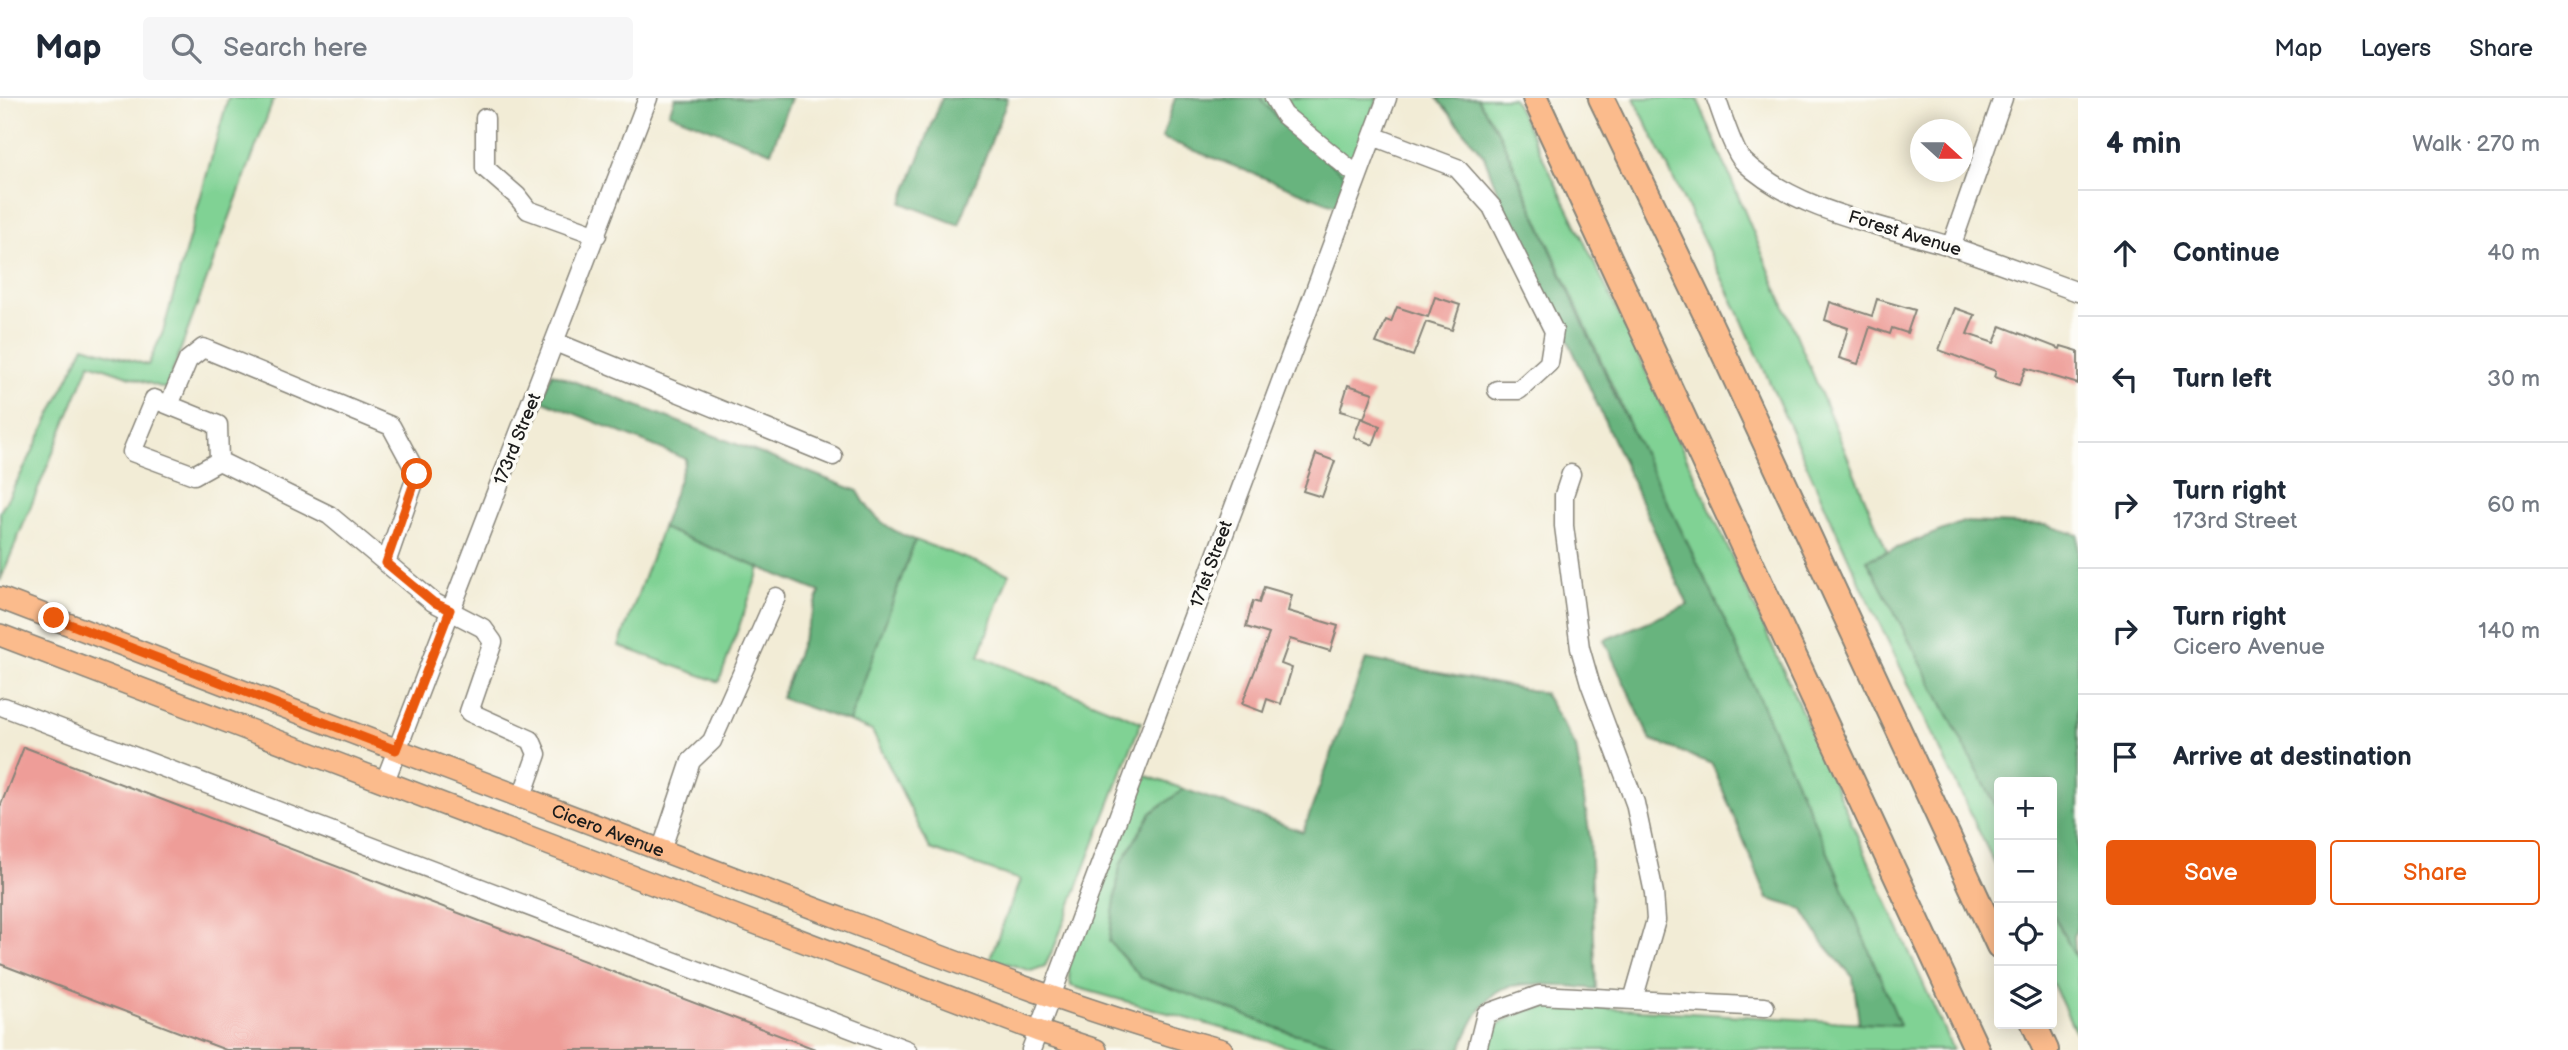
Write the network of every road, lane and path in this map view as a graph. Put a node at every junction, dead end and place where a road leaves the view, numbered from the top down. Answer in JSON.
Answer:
{"nodes":[{"id":1,"x":648,"y":98,"type":"edge"},
{"id":2,"x":1274,"y":98,"type":"edge"},
{"id":3,"x":1387,"y":98,"type":"edge"},
{"id":4,"x":1535,"y":98,"type":"edge"},
{"id":5,"x":1601,"y":98,"type":"edge"},
{"id":6,"x":1716,"y":98,"type":"edge"},
{"id":7,"x":2003,"y":98,"type":"edge"},
{"id":8,"x":485,"y":118,"type":"dead end"},
{"id":9,"x":1373,"y":136,"type":"junction"},
{"id":10,"x":1358,"y":176,"type":"junction"},
{"id":11,"x":597,"y":235,"type":"junction"},
{"id":12,"x":1951,"y":247,"type":"junction"},
{"id":13,"x":2078,"y":292,"type":"edge"},
{"id":14,"x":555,"y":342,"type":"junction"},
{"id":15,"x":1497,"y":390,"type":"dead end"},
{"id":16,"x":169,"y":404,"type":"junction"},
{"id":17,"x":833,"y":456,"type":"dead end"},
{"id":18,"x":219,"y":461,"type":"junction"},
{"id":19,"x":1571,"y":474,"type":"dead end"},
{"id":20,"x":386,"y":563,"type":"junction"},
{"id":21,"x":776,"y":597,"type":"dead end"},
{"id":22,"x":0,"y":598,"type":"edge"},
{"id":23,"x":450,"y":610,"type":"junction"},
{"id":24,"x":54,"y":618,"type":"junction"},
{"id":25,"x":0,"y":635,"type":"edge"},
{"id":26,"x":42,"y":651,"type":"junction"},
{"id":27,"x":4,"y":707,"type":"dead end"},
{"id":28,"x":396,"y":750,"type":"junction"},
{"id":29,"x":385,"y":781,"type":"junction"},
{"id":30,"x":521,"y":799,"type":"junction"},
{"id":31,"x":661,"y":851,"type":"junction"},
{"id":32,"x":1994,"y":935,"type":"edge"},
{"id":33,"x":1051,"y":997,"type":"junction"},
{"id":34,"x":1633,"y":1000,"type":"junction"},
{"id":35,"x":1765,"y":1007,"type":"dead end"},
{"id":36,"x":2036,"y":1029,"type":"edge"},
{"id":37,"x":1034,"y":1041,"type":"edge"},
{"id":38,"x":907,"y":1050,"type":"edge"},
{"id":39,"x":1096,"y":1050,"type":"edge"},
{"id":40,"x":1222,"y":1050,"type":"edge"},
{"id":41,"x":1477,"y":1050,"type":"edge"},
{"id":42,"x":1977,"y":1050,"type":"edge"},
{"id":43,"x":2046,"y":1050,"type":"edge"}],
"edges":[{"from":1,"to":11,"type":"street","name":"173rd Street"},
{"from":2,"to":10,"type":"street"},
{"from":3,"to":9,"type":"street","name":"171st Street"},
{"from":4,"to":42,"type":"highway"},
{"from":5,"to":32,"type":"highway"},
{"from":6,"to":12,"type":"street","name":"Forest Avenue"},
{"from":7,"to":12,"type":"street"},
{"from":8,"to":11,"type":"street"},
{"from":9,"to":10,"type":"street","name":"171st Street"},
{"from":9,"to":15,"type":"street"},
{"from":10,"to":33,"type":"street","name":"171st Street"},
{"from":11,"to":14,"type":"street","name":"173rd Street"},
{"from":12,"to":13,"type":"street","name":"Forest Avenue"},
{"from":14,"to":17,"type":"street"},
{"from":14,"to":23,"type":"street","name":"173rd Street"},
{"from":16,"to":18,"type":"street"},
{"from":16,"to":18,"type":"street"},
{"from":16,"to":20,"type":"street"},
{"from":18,"to":20,"type":"street"},
{"from":19,"to":34,"type":"street"},
{"from":20,"to":23,"type":"street"},
{"from":21,"to":31,"type":"street"},
{"from":22,"to":24,"type":"main road","name":"Cicero Avenue"},
{"from":23,"to":28,"type":"street","name":"173rd Street"},
{"from":23,"to":30,"type":"street"},
{"from":24,"to":26,"type":"main road"},
{"from":24,"to":28,"type":"main road","name":"Cicero Avenue"},
{"from":25,"to":26,"type":"main road","name":"Cicero Avenue"},
{"from":26,"to":29,"type":"main road","name":"Cicero Avenue"},
{"from":27,"to":38,"type":"street"},
{"from":28,"to":29,"type":"street","name":"173rd Street"},
{"from":28,"to":30,"type":"main road","name":"Cicero Avenue"},
{"from":29,"to":37,"type":"main road","name":"Cicero Avenue"},
{"from":30,"to":31,"type":"main road","name":"Cicero Avenue"},
{"from":31,"to":33,"type":"main road","name":"Cicero Avenue"},
{"from":33,"to":37,"type":"street","name":"171st Street"},
{"from":33,"to":40,"type":"main road","name":"Cicero Avenue"},
{"from":34,"to":35,"type":"street"},
{"from":34,"to":41,"type":"street"},
{"from":36,"to":43,"type":"highway"},
{"from":37,"to":39,"type":"main road","name":"Cicero Avenue"}]}
